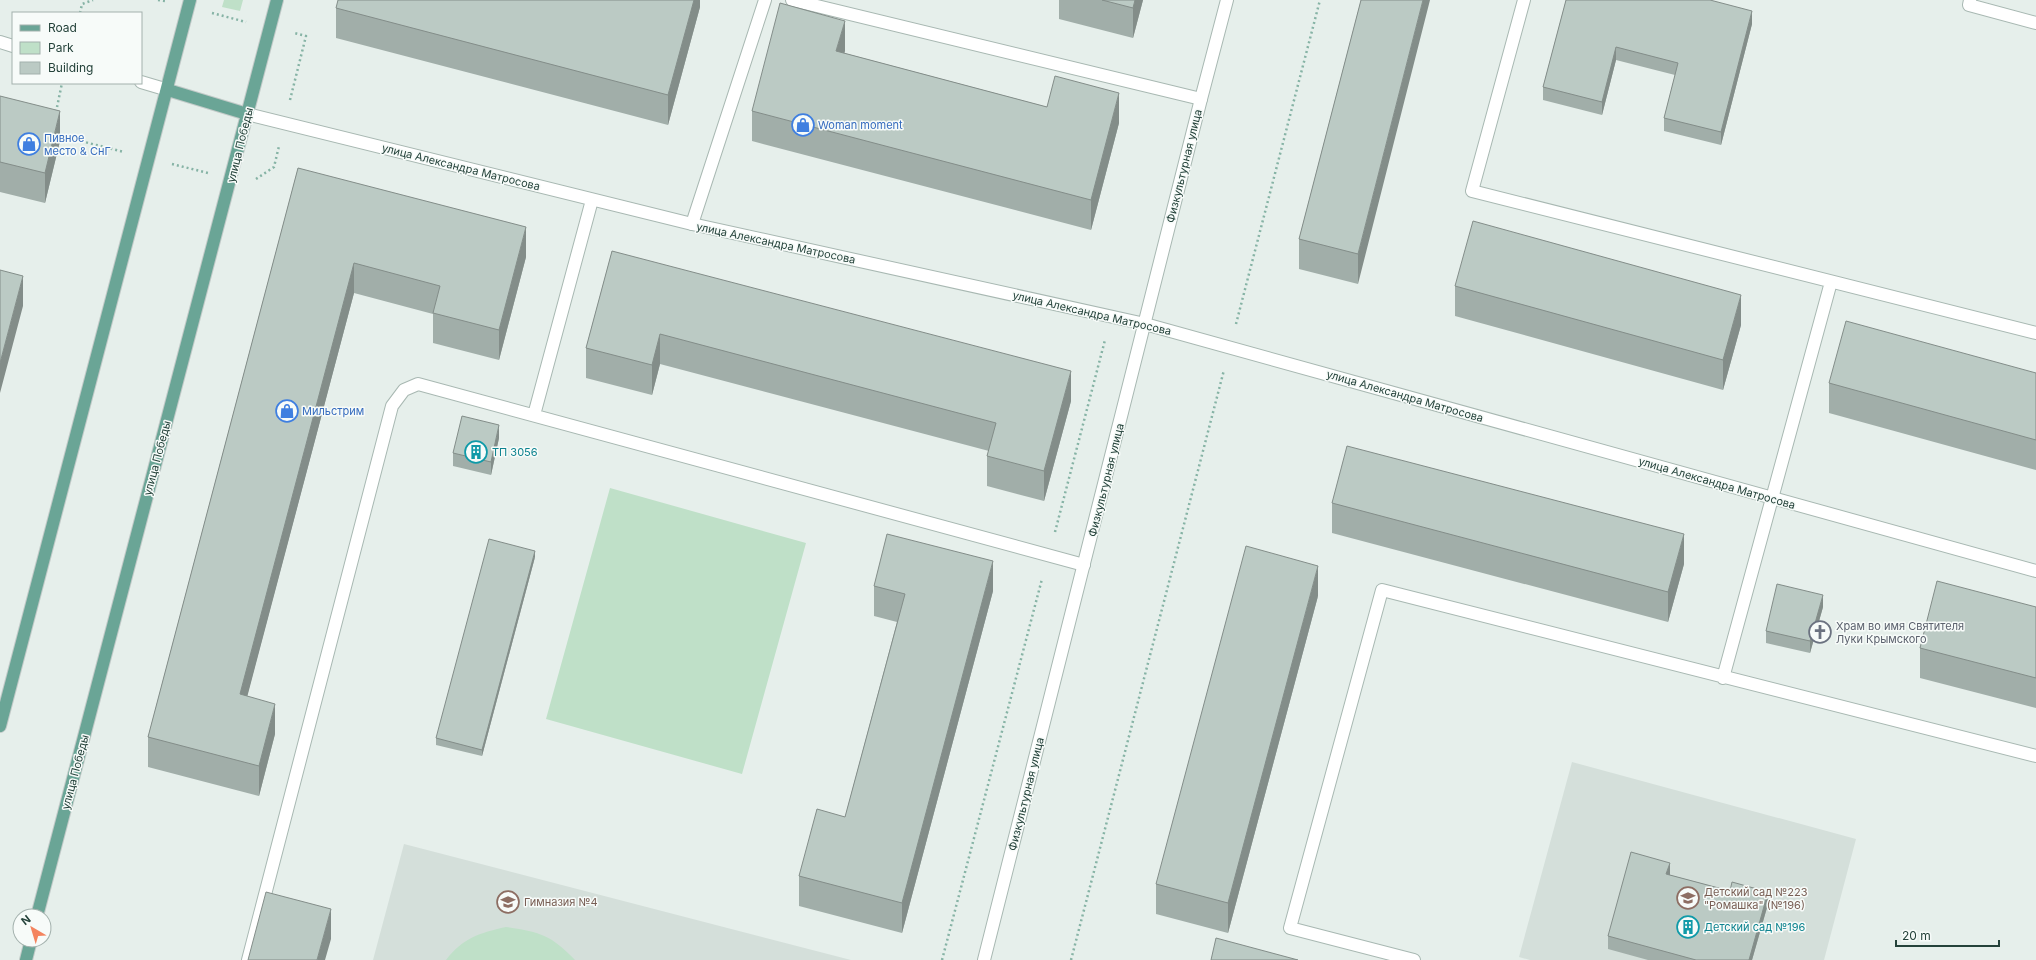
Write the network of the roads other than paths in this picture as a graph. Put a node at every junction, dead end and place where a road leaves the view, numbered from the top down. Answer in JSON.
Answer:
{"nodes":[{"id":1,"x":190,"y":0,"type":"edge"},
{"id":2,"x":277,"y":0,"type":"edge"},
{"id":3,"x":765,"y":0,"type":"edge"},
{"id":4,"x":792,"y":0,"type":"edge"},
{"id":5,"x":1227,"y":0,"type":"edge"},
{"id":6,"x":1524,"y":0,"type":"edge"},
{"id":7,"x":1970,"y":0,"type":"edge"},
{"id":8,"x":2036,"y":23,"type":"edge"},
{"id":9,"x":0,"y":42,"type":"edge"},
{"id":10,"x":12,"y":46,"type":"edge"},
{"id":11,"x":142,"y":82,"type":"edge"},
{"id":12,"x":168,"y":90,"type":"junction"},
{"id":13,"x":1201,"y":100,"type":"junction"},
{"id":14,"x":248,"y":114,"type":"junction"},
{"id":15,"x":592,"y":200,"type":"junction"},
{"id":16,"x":692,"y":224,"type":"junction"},
{"id":17,"x":1831,"y":282,"type":"junction"},
{"id":18,"x":1145,"y":324,"type":"junction"},
{"id":19,"x":2036,"y":333,"type":"edge"},
{"id":20,"x":534,"y":415,"type":"junction"},
{"id":21,"x":1772,"y":498,"type":"junction"},
{"id":22,"x":1084,"y":565,"type":"junction"},
{"id":23,"x":2036,"y":571,"type":"edge"},
{"id":24,"x":1723,"y":678,"type":"junction"},
{"id":25,"x":0,"y":726,"type":"edge"},
{"id":26,"x":2036,"y":756,"type":"edge"},
{"id":27,"x":39,"y":908,"type":"edge"},
{"id":28,"x":29,"y":948,"type":"edge"},
{"id":29,"x":26,"y":960,"type":"edge"},
{"id":30,"x":248,"y":960,"type":"edge"},
{"id":31,"x":984,"y":960,"type":"edge"},
{"id":32,"x":1414,"y":960,"type":"edge"}],
"edges":[{"from":1,"to":12,"type":"main road"},
{"from":2,"to":14,"type":"main road","name":"улица Победы"},
{"from":3,"to":16,"type":"street"},
{"from":4,"to":13,"type":"street"},
{"from":5,"to":13,"type":"street","name":"Физкультурная улица"},
{"from":6,"to":17,"type":"street"},
{"from":7,"to":8,"type":"street"},
{"from":9,"to":10,"type":"street"},
{"from":11,"to":12,"type":"street","name":"улица Александра Матросова"},
{"from":12,"to":14,"type":"main road","name":"улица Александра Матросова"},
{"from":12,"to":25,"type":"main road"},
{"from":13,"to":18,"type":"street","name":"Физкультурная улица"},
{"from":14,"to":15,"type":"street","name":"улица Александра Матросова"},
{"from":14,"to":27,"type":"main road","name":"улица Победы"},
{"from":15,"to":16,"type":"street","name":"улица Александра Матросова"},
{"from":15,"to":20,"type":"street"},
{"from":16,"to":18,"type":"street","name":"улица Александра Матросова"},
{"from":17,"to":19,"type":"street"},
{"from":17,"to":21,"type":"street"},
{"from":18,"to":21,"type":"street","name":"улица Александра Матросова"},
{"from":18,"to":22,"type":"street","name":"Физкультурная улица"},
{"from":20,"to":22,"type":"street"},
{"from":20,"to":30,"type":"street"},
{"from":21,"to":23,"type":"street","name":"улица Александра Матросова"},
{"from":21,"to":24,"type":"street"},
{"from":22,"to":31,"type":"street","name":"Физкультурная улица"},
{"from":24,"to":26,"type":"street"},
{"from":24,"to":32,"type":"street"},
{"from":28,"to":29,"type":"main road"}]}
